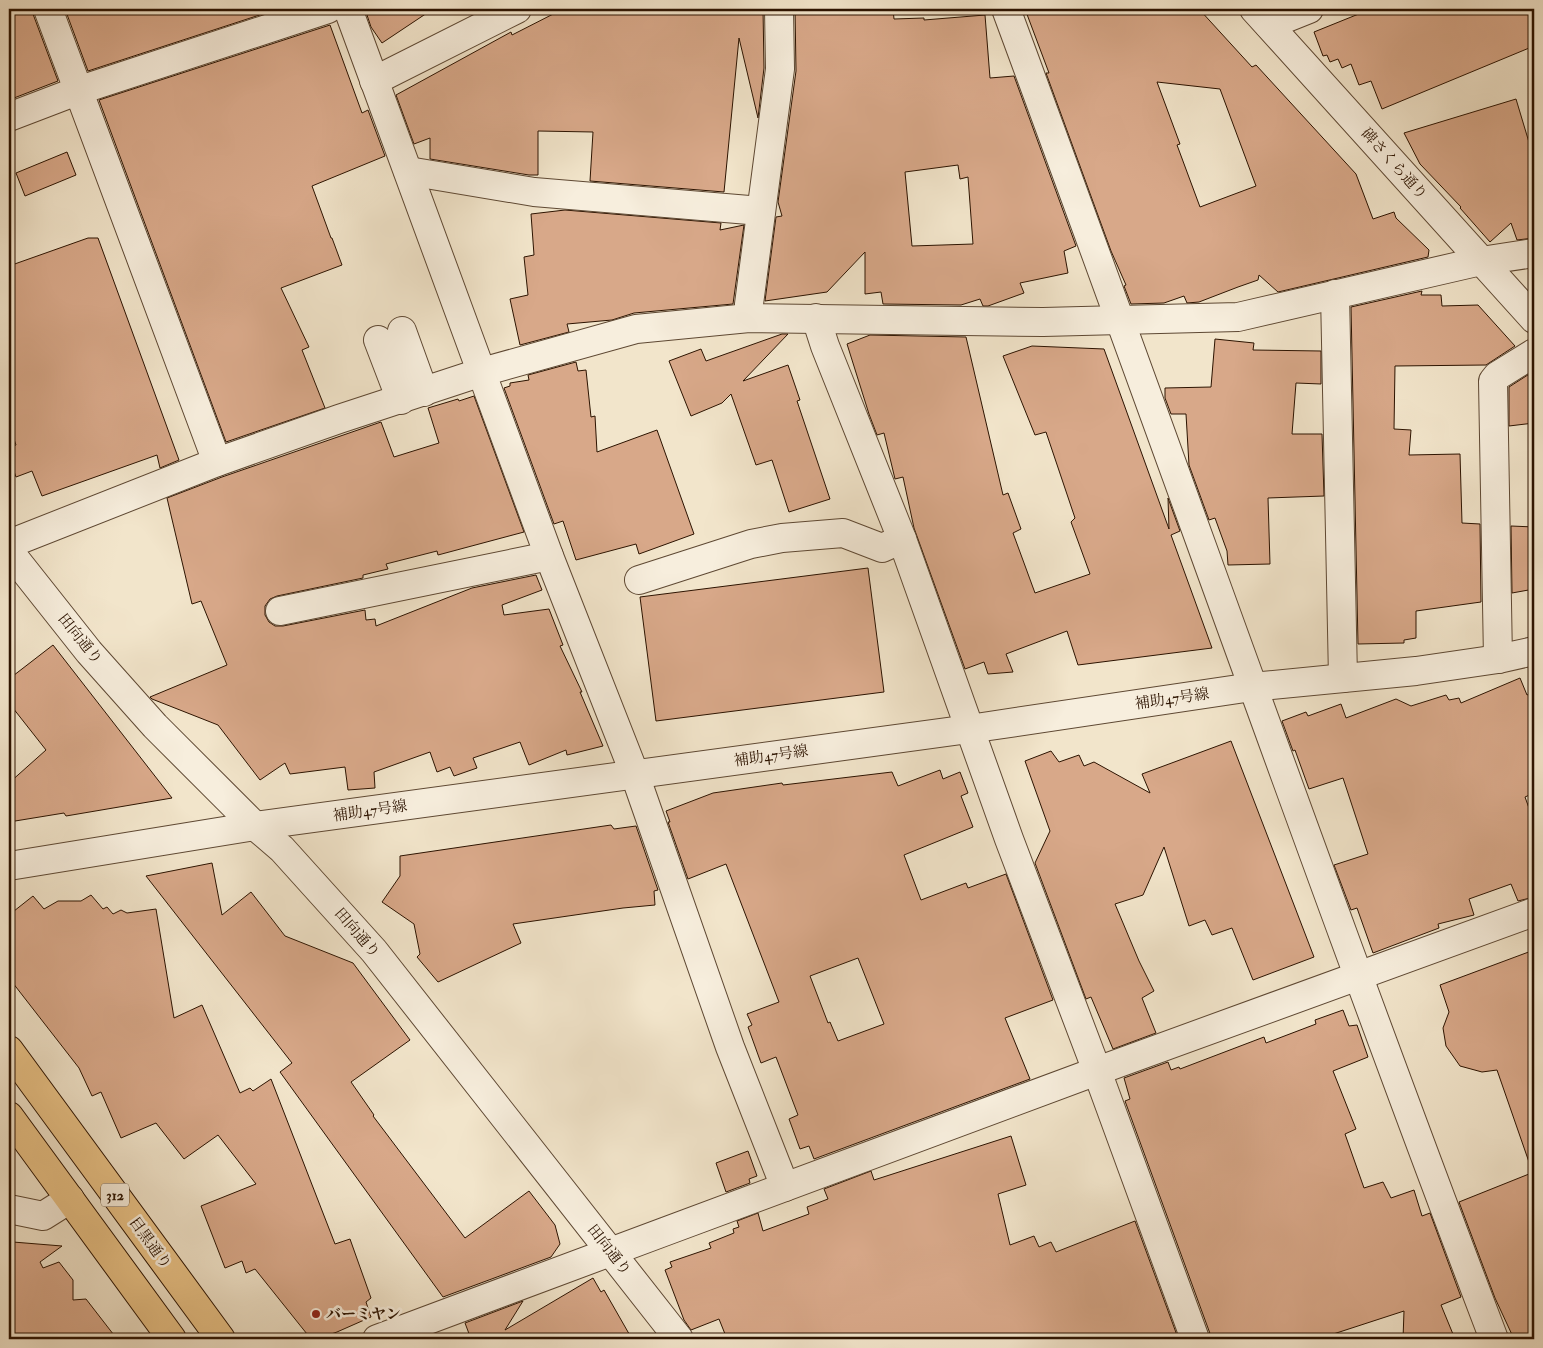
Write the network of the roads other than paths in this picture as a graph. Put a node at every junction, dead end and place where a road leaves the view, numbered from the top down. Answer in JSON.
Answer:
{"nodes":[{"id":1,"x":48,"y":9,"type":"edge"},
{"id":2,"x":328,"y":9,"type":"edge"},
{"id":3,"x":348,"y":9,"type":"edge"},
{"id":4,"x":517,"y":9,"type":"edge"},
{"id":5,"x":779,"y":9,"type":"edge"},
{"id":6,"x":1006,"y":9,"type":"edge"},
{"id":7,"x":1309,"y":9,"type":"edge"},
{"id":8,"x":1262,"y":17,"type":"edge"},
{"id":9,"x":374,"y":81,"type":"junction"},
{"id":10,"x":77,"y":91,"type":"junction"},
{"id":11,"x":9,"y":117,"type":"edge"},
{"id":12,"x":408,"y":171,"type":"junction"},
{"id":13,"x":761,"y":211,"type":"junction"},
{"id":14,"x":1534,"y":253,"type":"edge"},
{"id":15,"x":1481,"y":261,"type":"junction"},
{"id":16,"x":1335,"y":294,"type":"junction"},
{"id":17,"x":749,"y":318,"type":"junction"},
{"id":18,"x":816,"y":318,"type":"junction"},
{"id":19,"x":1121,"y":319,"type":"junction"},
{"id":20,"x":1534,"y":319,"type":"edge"},
{"id":21,"x":390,"y":336,"type":"dead end"},
{"id":22,"x":1534,"y":353,"type":"edge"},
{"id":23,"x":482,"y":372,"type":"junction"},
{"id":24,"x":412,"y":396,"type":"junction"},
{"id":25,"x":217,"y":462,"type":"junction"},
{"id":26,"x":902,"y":540,"type":"junction"},
{"id":27,"x":9,"y":544,"type":"edge"},
{"id":28,"x":9,"y":551,"type":"edge"},
{"id":29,"x":549,"y":556,"type":"junction"},
{"id":30,"x":640,"y":580,"type":"dead end"},
{"id":31,"x":280,"y":611,"type":"dead end"},
{"id":32,"x":1534,"y":651,"type":"edge"},
{"id":33,"x":1498,"y":659,"type":"junction"},
{"id":34,"x":1343,"y":678,"type":"junction"},
{"id":35,"x":1252,"y":687,"type":"junction"},
{"id":36,"x":969,"y":729,"type":"junction"},
{"id":37,"x":635,"y":775,"type":"junction"},
{"id":38,"x":255,"y":826,"type":"junction"},
{"id":39,"x":9,"y":866,"type":"edge"},
{"id":40,"x":1534,"y":912,"type":"edge"},
{"id":41,"x":1358,"y":978,"type":"junction"},
{"id":42,"x":9,"y":1050,"type":"edge"},
{"id":43,"x":1097,"y":1071,"type":"junction"},
{"id":44,"x":9,"y":1116,"type":"edge"},
{"id":45,"x":784,"y":1187,"type":"junction"},
{"id":46,"x":70,"y":1199,"type":"junction"},
{"id":47,"x":9,"y":1209,"type":"edge"},
{"id":48,"x":610,"y":1251,"type":"junction"},
{"id":49,"x":172,"y":1339,"type":"edge"},
{"id":50,"x":221,"y":1339,"type":"edge"},
{"id":51,"x":377,"y":1339,"type":"edge"},
{"id":52,"x":679,"y":1339,"type":"edge"},
{"id":53,"x":1195,"y":1339,"type":"edge"},
{"id":54,"x":1494,"y":1339,"type":"edge"}],
"edges":[{"from":1,"to":10,"type":"street"},
{"from":2,"to":10,"type":"street"},
{"from":3,"to":9,"type":"street"},
{"from":4,"to":9,"type":"street"},
{"from":5,"to":13,"type":"street"},
{"from":6,"to":19,"type":"street"},
{"from":7,"to":8,"type":"street"},
{"from":8,"to":15,"type":"street","name":"碑さくら通り"},
{"from":9,"to":12,"type":"street"},
{"from":10,"to":11,"type":"street"},
{"from":10,"to":25,"type":"street"},
{"from":12,"to":13,"type":"street"},
{"from":12,"to":23,"type":"street"},
{"from":13,"to":17,"type":"street"},
{"from":14,"to":15,"type":"street"},
{"from":15,"to":16,"type":"street"},
{"from":15,"to":20,"type":"street","name":"碑さくら通り"},
{"from":16,"to":19,"type":"street"},
{"from":16,"to":34,"type":"street"},
{"from":17,"to":18,"type":"street"},
{"from":17,"to":23,"type":"street"},
{"from":18,"to":19,"type":"street"},
{"from":18,"to":26,"type":"street"},
{"from":19,"to":35,"type":"street"},
{"from":21,"to":24,"type":"street"},
{"from":22,"to":33,"type":"street"},
{"from":23,"to":24,"type":"street"},
{"from":23,"to":29,"type":"street"},
{"from":24,"to":25,"type":"street"},
{"from":25,"to":27,"type":"street"},
{"from":26,"to":30,"type":"street"},
{"from":26,"to":36,"type":"street"},
{"from":28,"to":38,"type":"street","name":"田向通り"},
{"from":29,"to":31,"type":"street"},
{"from":29,"to":37,"type":"street"},
{"from":32,"to":33,"type":"street","name":"補助47号線"},
{"from":33,"to":34,"type":"street","name":"補助47号線"},
{"from":34,"to":35,"type":"street","name":"補助47号線"},
{"from":35,"to":36,"type":"street","name":"補助47号線"},
{"from":35,"to":41,"type":"street"},
{"from":36,"to":37,"type":"street","name":"補助47号線"},
{"from":36,"to":43,"type":"street"},
{"from":37,"to":38,"type":"street","name":"補助47号線"},
{"from":37,"to":45,"type":"street"},
{"from":38,"to":39,"type":"street","name":"補助47号線"},
{"from":38,"to":48,"type":"street","name":"田向通り"},
{"from":40,"to":41,"type":"street"},
{"from":41,"to":43,"type":"street"},
{"from":41,"to":54,"type":"street"},
{"from":42,"to":50,"type":"main road","name":"目黒通り","number":"312"},
{"from":43,"to":45,"type":"street"},
{"from":43,"to":53,"type":"street"},
{"from":44,"to":46,"type":"main road","number":"312"},
{"from":45,"to":48,"type":"street"},
{"from":46,"to":47,"type":"street"},
{"from":46,"to":49,"type":"main road","number":"312"},
{"from":48,"to":51,"type":"street"},
{"from":48,"to":52,"type":"street","name":"田向通り"}]}
